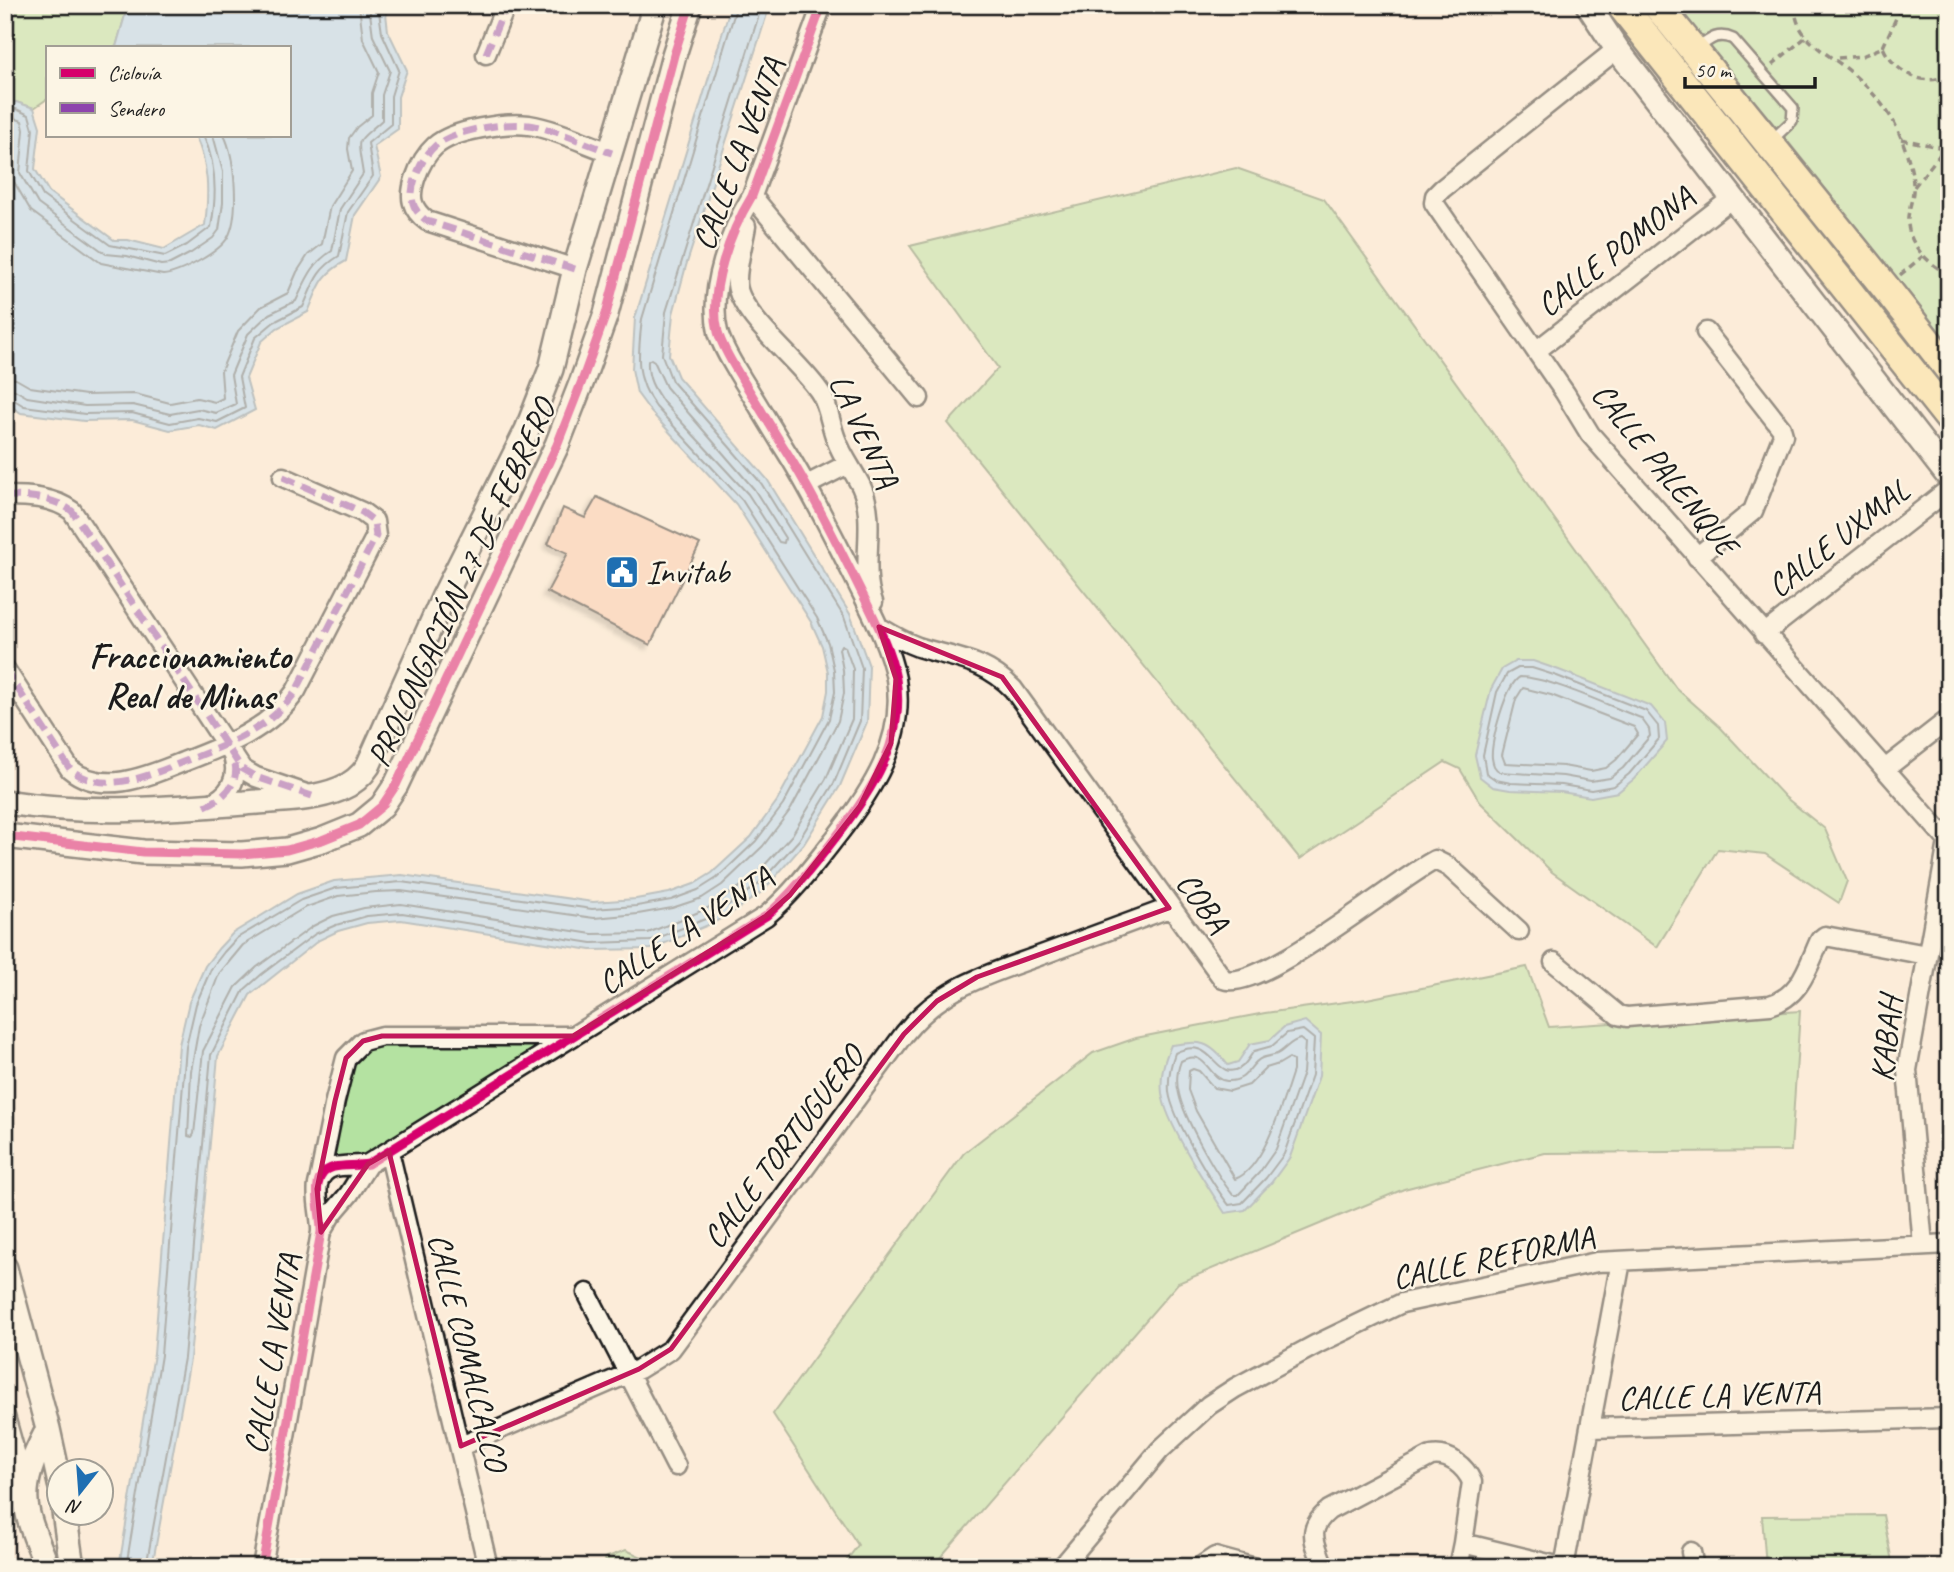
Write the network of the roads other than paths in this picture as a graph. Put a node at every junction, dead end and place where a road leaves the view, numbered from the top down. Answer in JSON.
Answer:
{"nodes":[{"id":1,"x":506,"y":5,"type":"edge"},
{"id":2,"x":655,"y":5,"type":"edge"},
{"id":3,"x":690,"y":5,"type":"edge"},
{"id":4,"x":822,"y":5,"type":"edge"},
{"id":5,"x":1588,"y":5,"type":"edge"},
{"id":6,"x":1621,"y":5,"type":"edge"},
{"id":7,"x":1657,"y":5,"type":"edge"},
{"id":8,"x":1617,"y":49,"type":"junction"},
{"id":9,"x":1694,"y":51,"type":"junction"},
{"id":10,"x":486,"y":54,"type":"dead end"},
{"id":11,"x":1769,"y":143,"type":"junction"},
{"id":12,"x":612,"y":153,"type":"junction"},
{"id":13,"x":752,"y":196,"type":"junction"},
{"id":14,"x":1732,"y":198,"type":"junction"},
{"id":15,"x":575,"y":269,"type":"junction"},
{"id":16,"x":1706,"y":332,"type":"dead end"},
{"id":17,"x":1536,"y":351,"type":"junction"},
{"id":18,"x":551,"y":369,"type":"junction"},
{"id":19,"x":1949,"y":369,"type":"edge"},
{"id":20,"x":582,"y":381,"type":"junction"},
{"id":21,"x":919,"y":398,"type":"dead end"},
{"id":22,"x":1949,"y":418,"type":"edge"},
{"id":23,"x":848,"y":464,"type":"junction"},
{"id":24,"x":283,"y":477,"type":"dead end"},
{"id":25,"x":1949,"y":477,"type":"edge"},
{"id":26,"x":807,"y":485,"type":"junction"},
{"id":27,"x":1949,"y":489,"type":"edge"},
{"id":28,"x":5,"y":495,"type":"edge"},
{"id":29,"x":1697,"y":557,"type":"junction"},
{"id":30,"x":443,"y":598,"type":"junction"},
{"id":31,"x":477,"y":613,"type":"junction"},
{"id":32,"x":879,"y":627,"type":"junction"},
{"id":33,"x":1764,"y":634,"type":"junction"},
{"id":34,"x":5,"y":669,"type":"edge"},
{"id":35,"x":1949,"y":719,"type":"edge"},
{"id":36,"x":229,"y":751,"type":"junction"},
{"id":37,"x":1885,"y":769,"type":"junction"},
{"id":38,"x":312,"y":796,"type":"junction"},
{"id":39,"x":5,"y":803,"type":"edge"},
{"id":40,"x":205,"y":806,"type":"junction"},
{"id":41,"x":5,"y":836,"type":"edge"},
{"id":42,"x":1949,"y":842,"type":"edge"},
{"id":43,"x":1169,"y":908,"type":"junction"},
{"id":44,"x":1519,"y":931,"type":"dead end"},
{"id":45,"x":1927,"y":955,"type":"junction"},
{"id":46,"x":1554,"y":962,"type":"dead end"},
{"id":47,"x":573,"y":1036,"type":"junction"},
{"id":48,"x":388,"y":1151,"type":"junction"},
{"id":49,"x":368,"y":1164,"type":"junction"},
{"id":50,"x":319,"y":1181,"type":"junction"},
{"id":51,"x":321,"y":1232,"type":"junction"},
{"id":52,"x":1949,"y":1244,"type":"edge"},
{"id":53,"x":1923,"y":1245,"type":"junction"},
{"id":54,"x":1621,"y":1261,"type":"junction"},
{"id":55,"x":5,"y":1268,"type":"edge"},
{"id":56,"x":587,"y":1293,"type":"dead end"},
{"id":57,"x":628,"y":1374,"type":"junction"},
{"id":58,"x":5,"y":1416,"type":"edge"},
{"id":59,"x":1949,"y":1418,"type":"edge"},
{"id":60,"x":1591,"y":1428,"type":"junction"},
{"id":61,"x":48,"y":1429,"type":"junction"},
{"id":62,"x":461,"y":1446,"type":"junction"},
{"id":63,"x":54,"y":1456,"type":"edge"},
{"id":64,"x":676,"y":1466,"type":"dead end"},
{"id":65,"x":26,"y":1494,"type":"junction"},
{"id":66,"x":66,"y":1526,"type":"edge"},
{"id":67,"x":1463,"y":1543,"type":"junction"},
{"id":68,"x":1064,"y":1566,"type":"edge"},
{"id":69,"x":47,"y":1567,"type":"edge"},
{"id":70,"x":72,"y":1567,"type":"edge"},
{"id":71,"x":262,"y":1567,"type":"edge"},
{"id":72,"x":488,"y":1567,"type":"edge"},
{"id":73,"x":1200,"y":1567,"type":"edge"},
{"id":74,"x":1252,"y":1567,"type":"edge"},
{"id":75,"x":1324,"y":1567,"type":"edge"},
{"id":76,"x":1458,"y":1567,"type":"edge"},
{"id":77,"x":1562,"y":1567,"type":"edge"}],
"edges":[{"from":1,"to":10,"type":"street"},
{"from":2,"to":12,"type":"street","name":"PROLONGACIÓN 27 DE FEBRERO"},
{"from":3,"to":20,"type":"street","name":"PROLONGACIÓN 27 DE FEBRERO"},
{"from":4,"to":13,"type":"street","name":"CALLE LA VENTA"},
{"from":5,"to":8,"type":"street"},
{"from":6,"to":22,"type":"main road"},
{"from":7,"to":9,"type":"main road"},
{"from":8,"to":14,"type":"street"},
{"from":8,"to":17,"type":"street","name":"CALLE PALENQUE"},
{"from":9,"to":11,"type":"main road"},
{"from":9,"to":11,"type":"lane"},
{"from":11,"to":19,"type":"main road"},
{"from":12,"to":15,"type":"street","name":"PROLONGACIÓN 27 DE FEBRERO"},
{"from":12,"to":15,"type":"street"},
{"from":13,"to":21,"type":"street"},
{"from":13,"to":23,"type":"street","name":"LA VENTA"},
{"from":13,"to":26,"type":"street","name":"CALLE LA VENTA"},
{"from":14,"to":17,"type":"street","name":"CALLE POMONA"},
{"from":14,"to":25,"type":"street"},
{"from":15,"to":18,"type":"street","name":"PROLONGACIÓN 27 DE FEBRERO"},
{"from":16,"to":29,"type":"street"},
{"from":17,"to":29,"type":"street","name":"CALLE PALENQUE"},
{"from":18,"to":20,"type":"street"},
{"from":18,"to":30,"type":"street","name":"PROLONGACIÓN 27 DE FEBRERO"},
{"from":20,"to":31,"type":"street","name":"PROLONGACIÓN 27 DE FEBRERO"},
{"from":23,"to":26,"type":"street"},
{"from":23,"to":32,"type":"street","name":"LA VENTA"},
{"from":24,"to":36,"type":"street"},
{"from":26,"to":32,"type":"street","name":"CALLE LA VENTA"},
{"from":27,"to":33,"type":"street","name":"CALLE UXMAL"},
{"from":28,"to":36,"type":"street"},
{"from":29,"to":33,"type":"street","name":"CALLE PALENQUE"},
{"from":30,"to":31,"type":"street"},
{"from":30,"to":38,"type":"street","name":"PROLONGACIÓN 27 DE FEBRERO"},
{"from":31,"to":41,"type":"street","name":"PROLONGACIÓN 27 DE FEBRERO"},
{"from":32,"to":43,"type":"street","name":"COBA"},
{"from":32,"to":47,"type":"street","name":"CALLE LA VENTA"},
{"from":33,"to":37,"type":"street","name":"CALLE PALENQUE"},
{"from":34,"to":36,"type":"street"},
{"from":35,"to":37,"type":"street"},
{"from":36,"to":38,"type":"street"},
{"from":36,"to":40,"type":"street"},
{"from":37,"to":42,"type":"street","name":"CALLE PALENQUE"},
{"from":38,"to":40,"type":"street","name":"PROLONGACIÓN 27 DE FEBRERO"},
{"from":39,"to":40,"type":"street","name":"PROLONGACIÓN 27 DE FEBRERO"},
{"from":42,"to":45,"type":"street","name":"KABAH"},
{"from":43,"to":44,"type":"street","name":"COBA"},
{"from":43,"to":57,"type":"street","name":"CALLE TORTUGUERO"},
{"from":45,"to":46,"type":"street"},
{"from":45,"to":53,"type":"street","name":"KABAH"},
{"from":47,"to":48,"type":"street","name":"CALLE LA VENTA"},
{"from":47,"to":50,"type":"street","name":"CALLE LA VENTA"},
{"from":48,"to":49,"type":"street","name":"CALLE LA VENTA"},
{"from":48,"to":62,"type":"street","name":"CALLE COMALCALCO"},
{"from":49,"to":50,"type":"street","name":"CALLE LA VENTA"},
{"from":49,"to":51,"type":"street","name":"CALLE LA VENTA"},
{"from":50,"to":51,"type":"street","name":"CALLE LA VENTA"},
{"from":51,"to":71,"type":"street","name":"CALLE LA VENTA"},
{"from":52,"to":53,"type":"street","name":"CALLE REFORMA"},
{"from":53,"to":54,"type":"street","name":"CALLE REFORMA"},
{"from":54,"to":60,"type":"street"},
{"from":54,"to":68,"type":"street","name":"CALLE REFORMA"},
{"from":55,"to":61,"type":"street"},
{"from":56,"to":57,"type":"street"},
{"from":57,"to":62,"type":"street","name":"CALLE TORTUGUERO"},
{"from":57,"to":64,"type":"street"},
{"from":58,"to":65,"type":"street"},
{"from":59,"to":60,"type":"street","name":"CALLE LA VENTA"},
{"from":60,"to":77,"type":"street","name":"CALLE LA VENTA"},
{"from":61,"to":63,"type":"street"},
{"from":61,"to":65,"type":"street"},
{"from":62,"to":72,"type":"street","name":"CALLE COMALCALCO"},
{"from":65,"to":69,"type":"street"},
{"from":66,"to":70,"type":"street"},
{"from":67,"to":75,"type":"street"},
{"from":67,"to":76,"type":"street"},
{"from":67,"to":77,"type":"street"},
{"from":73,"to":74,"type":"street"}]}
